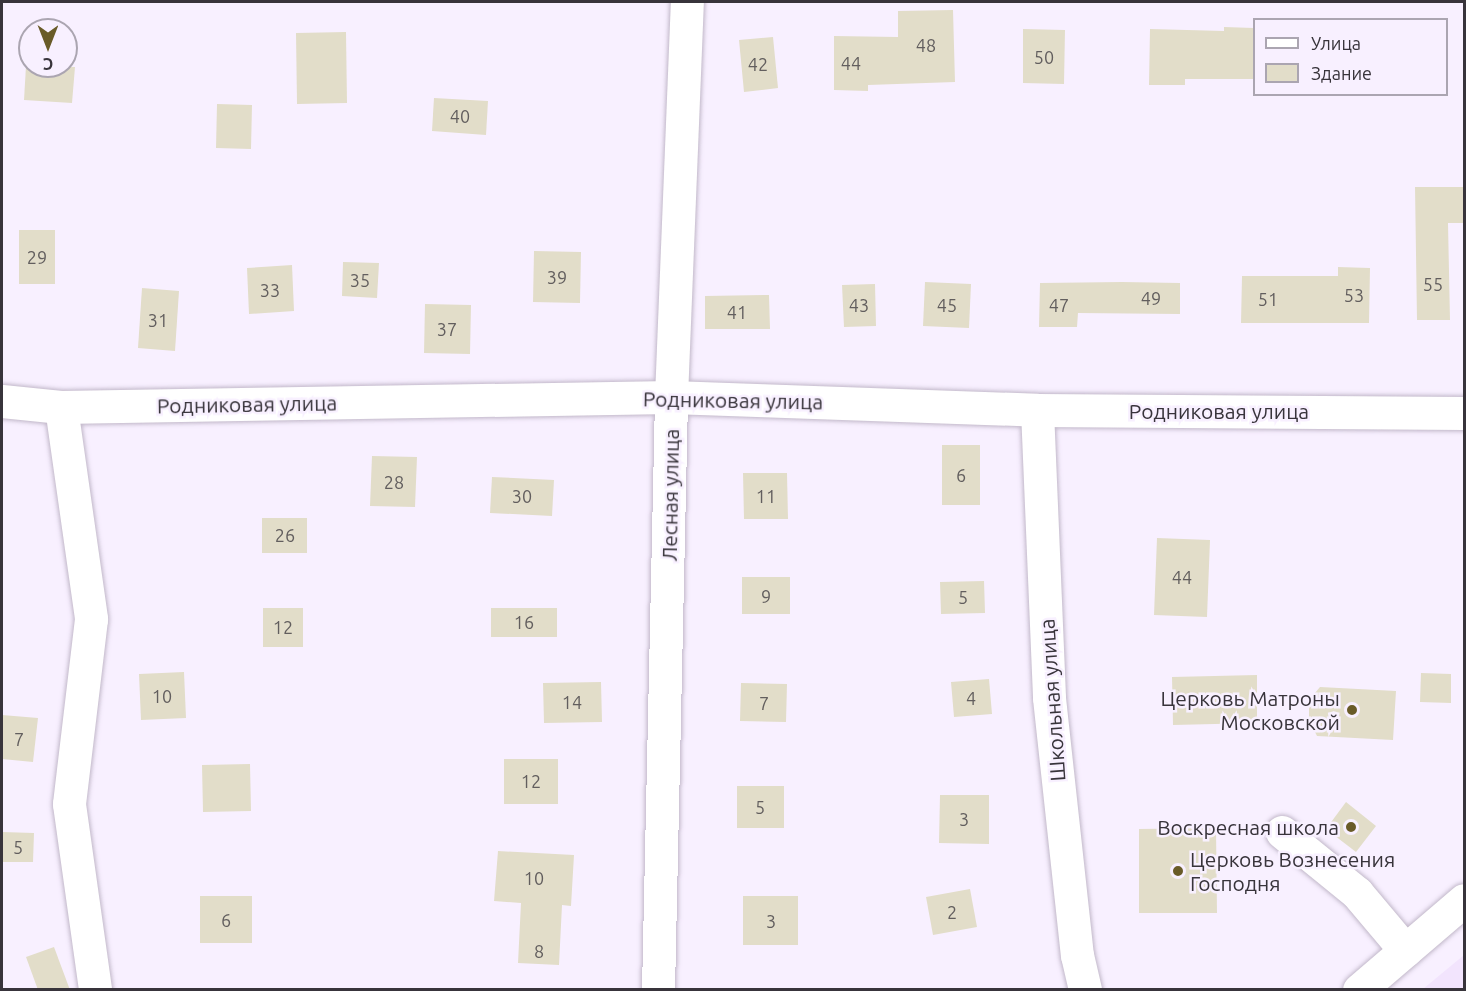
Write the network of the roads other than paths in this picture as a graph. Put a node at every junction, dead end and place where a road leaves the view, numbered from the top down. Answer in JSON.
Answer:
{"nodes":[{"id":1,"x":687,"y":2,"type":"edge"},
{"id":2,"x":671,"y":397,"type":"junction"},
{"id":3,"x":2,"y":401,"type":"edge"},
{"id":4,"x":61,"y":406,"type":"junction"},
{"id":5,"x":1038,"y":410,"type":"junction"},
{"id":6,"x":1464,"y":413,"type":"edge"},
{"id":7,"x":1282,"y":832,"type":"dead end"},
{"id":8,"x":1464,"y":900,"type":"edge"},
{"id":9,"x":1405,"y":950,"type":"junction"},
{"id":10,"x":95,"y":990,"type":"edge"},
{"id":11,"x":658,"y":990,"type":"edge"},
{"id":12,"x":1085,"y":990,"type":"edge"},
{"id":13,"x":1359,"y":990,"type":"edge"}],
"edges":[{"from":1,"to":2,"type":"street","name":"Лесная улица"},
{"from":2,"to":4,"type":"street","name":"Родниковая улица"},
{"from":2,"to":5,"type":"street","name":"Родниковая улица"},
{"from":2,"to":11,"type":"street","name":"Лесная улица"},
{"from":3,"to":4,"type":"street","name":"Родниковая улица"},
{"from":4,"to":10,"type":"street"},
{"from":5,"to":6,"type":"street","name":"Родниковая улица"},
{"from":5,"to":12,"type":"street","name":"Школьная улица"},
{"from":7,"to":9,"type":"street"},
{"from":8,"to":9,"type":"street"},
{"from":9,"to":13,"type":"street"}]}
